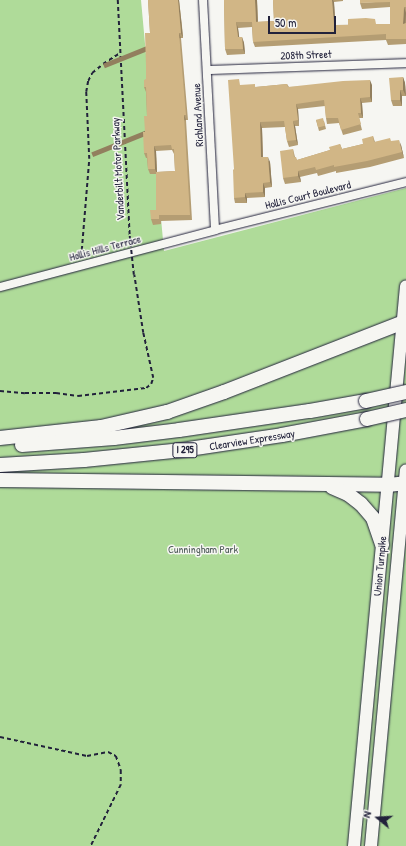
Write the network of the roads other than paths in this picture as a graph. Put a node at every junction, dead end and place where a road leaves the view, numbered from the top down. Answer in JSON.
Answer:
{"nodes":[{"id":1,"x":203,"y":0,"type":"edge"},
{"id":2,"x":406,"y":63,"type":"edge"},
{"id":3,"x":207,"y":70,"type":"junction"},
{"id":4,"x":406,"y":182,"type":"edge"},
{"id":5,"x":216,"y":230,"type":"junction"},
{"id":6,"x":406,"y":286,"type":"edge"},
{"id":7,"x":0,"y":287,"type":"edge"},
{"id":8,"x":405,"y":322,"type":"edge"},
{"id":9,"x":406,"y":392,"type":"edge"},
{"id":10,"x":406,"y":410,"type":"edge"},
{"id":11,"x":0,"y":438,"type":"edge"},
{"id":12,"x":0,"y":446,"type":"edge"},
{"id":13,"x":0,"y":466,"type":"edge"},
{"id":14,"x":406,"y":479,"type":"edge"},
{"id":15,"x":0,"y":480,"type":"edge"},
{"id":16,"x":314,"y":484,"type":"junction"},
{"id":17,"x":388,"y":485,"type":"junction"},
{"id":18,"x":382,"y":544,"type":"junction"},
{"id":19,"x":354,"y":846,"type":"edge"},
{"id":20,"x":371,"y":846,"type":"edge"}],
"edges":[{"from":1,"to":3,"type":"street","name":"Richland Avenue"},
{"from":2,"to":3,"type":"street","name":"208th Street"},
{"from":3,"to":5,"type":"street","name":"Richland Avenue"},
{"from":4,"to":5,"type":"street","name":"Hollis Court Boulevard"},
{"from":5,"to":7,"type":"street","name":"Hollis Hills Terrace"},
{"from":6,"to":8,"type":"main road","name":"Union Turnpike"},
{"from":8,"to":11,"type":"highway"},
{"from":8,"to":17,"type":"main road","name":"Union Turnpike"},
{"from":9,"to":12,"type":"highway","name":"Clearview Expressway","number":"I 295","bridge":true},
{"from":10,"to":13,"type":"highway","name":"Clearview Expressway","number":"I 295","bridge":true},
{"from":14,"to":17,"type":"highway"},
{"from":14,"to":20,"type":"main road","name":"Union Turnpike"},
{"from":15,"to":16,"type":"highway"},
{"from":16,"to":17,"type":"highway"},
{"from":16,"to":18,"type":"highway"},
{"from":17,"to":18,"type":"main road","name":"Union Turnpike"},
{"from":18,"to":19,"type":"main road","name":"Union Turnpike"}]}
